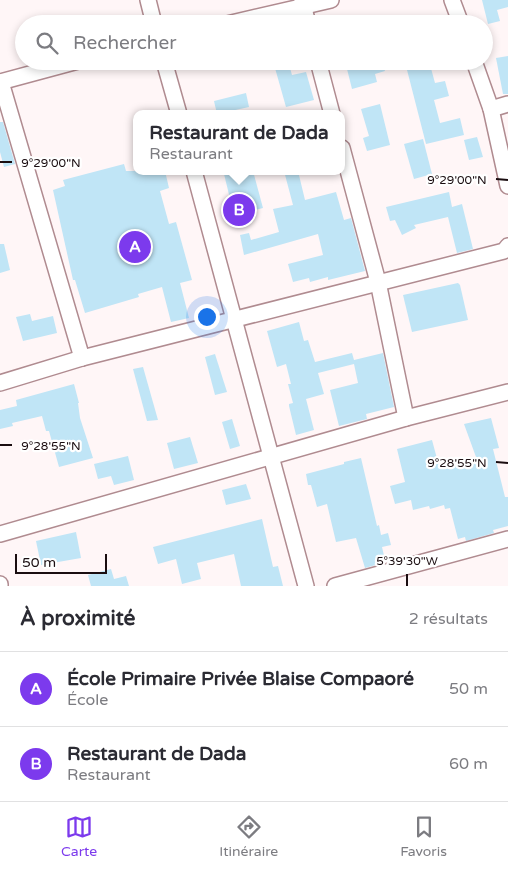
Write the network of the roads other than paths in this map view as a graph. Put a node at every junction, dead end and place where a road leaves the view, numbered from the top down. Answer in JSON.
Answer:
{"nodes":[{"id":1,"x":148,"y":0,"type":"edge"},
{"id":2,"x":331,"y":0,"type":"edge"},
{"id":3,"x":452,"y":0,"type":"edge"},
{"id":4,"x":303,"y":3,"type":"edge"},
{"id":5,"x":152,"y":15,"type":"edge"},
{"id":6,"x":260,"y":15,"type":"edge"},
{"id":7,"x":458,"y":15,"type":"edge"},
{"id":8,"x":45,"y":70,"type":"edge"},
{"id":9,"x":166,"y":70,"type":"edge"},
{"id":10,"x":320,"y":70,"type":"edge"},
{"id":11,"x":477,"y":70,"type":"edge"},
{"id":12,"x":1,"y":82,"type":"edge"},
{"id":13,"x":508,"y":104,"type":"edge"},
{"id":14,"x":491,"y":109,"type":"junction"},
{"id":15,"x":177,"y":110,"type":"edge"},
{"id":16,"x":331,"y":110,"type":"edge"},
{"id":17,"x":345,"y":159,"type":"edge"},
{"id":18,"x":195,"y":175,"type":"edge"},
{"id":19,"x":508,"y":186,"type":"edge"},
{"id":20,"x":508,"y":246,"type":"edge"},
{"id":21,"x":378,"y":282,"type":"junction"},
{"id":22,"x":234,"y":319,"type":"junction"},
{"id":23,"x":82,"y":358,"type":"junction"},
{"id":24,"x":0,"y":383,"type":"edge"},
{"id":25,"x":508,"y":392,"type":"edge"},
{"id":26,"x":406,"y":418,"type":"junction"},
{"id":27,"x":271,"y":457,"type":"junction"},
{"id":28,"x":0,"y":534,"type":"edge"},
{"id":29,"x":508,"y":539,"type":"edge"},
{"id":30,"x":306,"y":586,"type":"edge"},
{"id":31,"x":335,"y":586,"type":"edge"}],
"edges":[{"from":1,"to":5,"type":"street"},
{"from":2,"to":4,"type":"street"},
{"from":3,"to":7,"type":"street"},
{"from":4,"to":6,"type":"street"},
{"from":8,"to":12,"type":"street"},
{"from":9,"to":15,"type":"street"},
{"from":10,"to":16,"type":"street"},
{"from":11,"to":14,"type":"street"},
{"from":12,"to":23,"type":"street"},
{"from":13,"to":14,"type":"street"},
{"from":14,"to":19,"type":"street"},
{"from":17,"to":21,"type":"street"},
{"from":18,"to":22,"type":"street"},
{"from":20,"to":21,"type":"street"},
{"from":21,"to":22,"type":"street"},
{"from":21,"to":26,"type":"street"},
{"from":22,"to":23,"type":"street"},
{"from":22,"to":27,"type":"street"},
{"from":23,"to":24,"type":"street"},
{"from":25,"to":26,"type":"street"},
{"from":26,"to":27,"type":"street"},
{"from":27,"to":28,"type":"street"},
{"from":27,"to":30,"type":"street"},
{"from":29,"to":31,"type":"street"}]}
